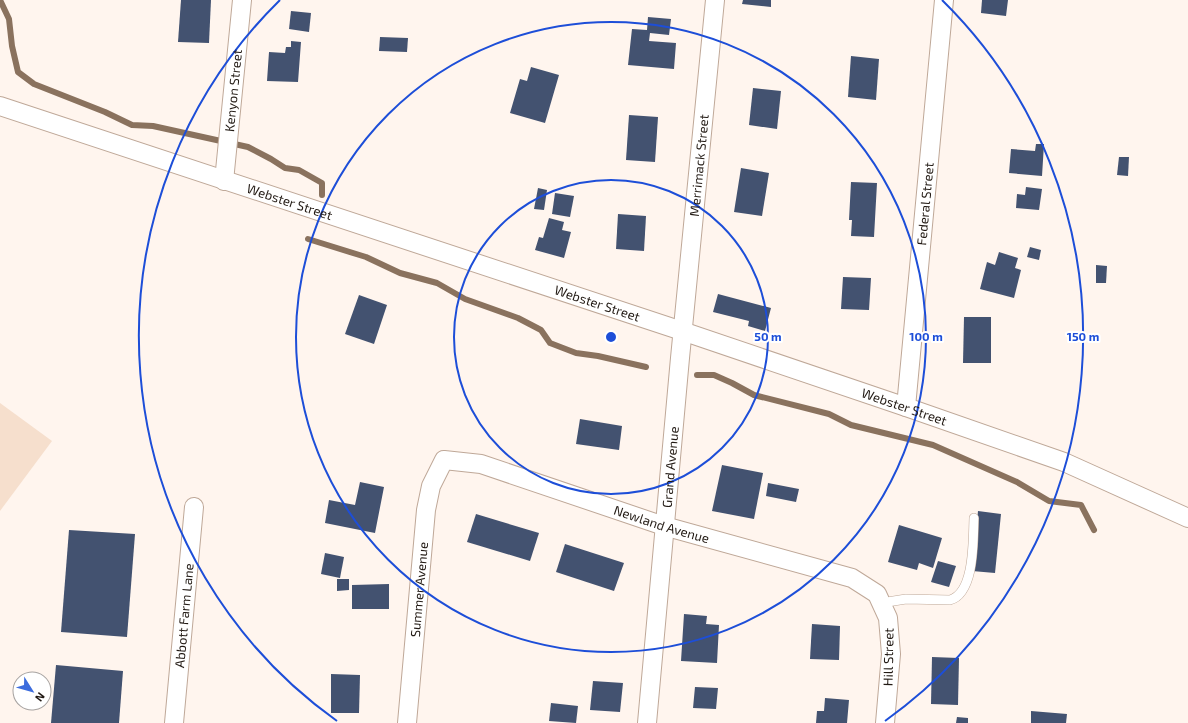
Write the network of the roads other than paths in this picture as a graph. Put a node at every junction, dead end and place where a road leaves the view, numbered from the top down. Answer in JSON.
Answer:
{"nodes":[{"id":1,"x":242,"y":0,"type":"edge"},
{"id":2,"x":715,"y":0,"type":"edge"},
{"id":3,"x":944,"y":0,"type":"edge"},
{"id":4,"x":0,"y":106,"type":"edge"},
{"id":5,"x":224,"y":181,"type":"junction"},
{"id":6,"x":682,"y":331,"type":"junction"},
{"id":7,"x":906,"y":407,"type":"junction"},
{"id":8,"x":444,"y":460,"type":"joint"},
{"id":9,"x":194,"y":508,"type":"dead end"},
{"id":10,"x":974,"y":518,"type":"dead end"},
{"id":11,"x":1188,"y":518,"type":"edge"},
{"id":12,"x":664,"y":526,"type":"junction"},
{"id":13,"x":879,"y":598,"type":"junction"},
{"id":14,"x":174,"y":723,"type":"edge"},
{"id":15,"x":407,"y":723,"type":"edge"},
{"id":16,"x":647,"y":723,"type":"edge"},
{"id":17,"x":885,"y":723,"type":"edge"}],
"edges":[{"from":1,"to":5,"type":"street","name":"Kenyon Street"},
{"from":2,"to":6,"type":"street","name":"Merrimack Street"},
{"from":3,"to":7,"type":"street","name":"Federal Street"},
{"from":4,"to":5,"type":"street","name":"Webster Street"},
{"from":5,"to":6,"type":"street","name":"Webster Street"},
{"from":6,"to":7,"type":"street","name":"Webster Street"},
{"from":6,"to":12,"type":"street","name":"Grand Avenue"},
{"from":7,"to":11,"type":"street","name":"Webster Street"},
{"from":8,"to":12,"type":"street","name":"Newland Avenue"},
{"from":8,"to":15,"type":"street","name":"Summer Avenue"},
{"from":9,"to":14,"type":"street","name":"Abbott Farm Lane"},
{"from":10,"to":13,"type":"lane"},
{"from":12,"to":13,"type":"street","name":"Newland Avenue"},
{"from":12,"to":16,"type":"street","name":"Grand Avenue"},
{"from":13,"to":17,"type":"street","name":"Hill Street"}]}
